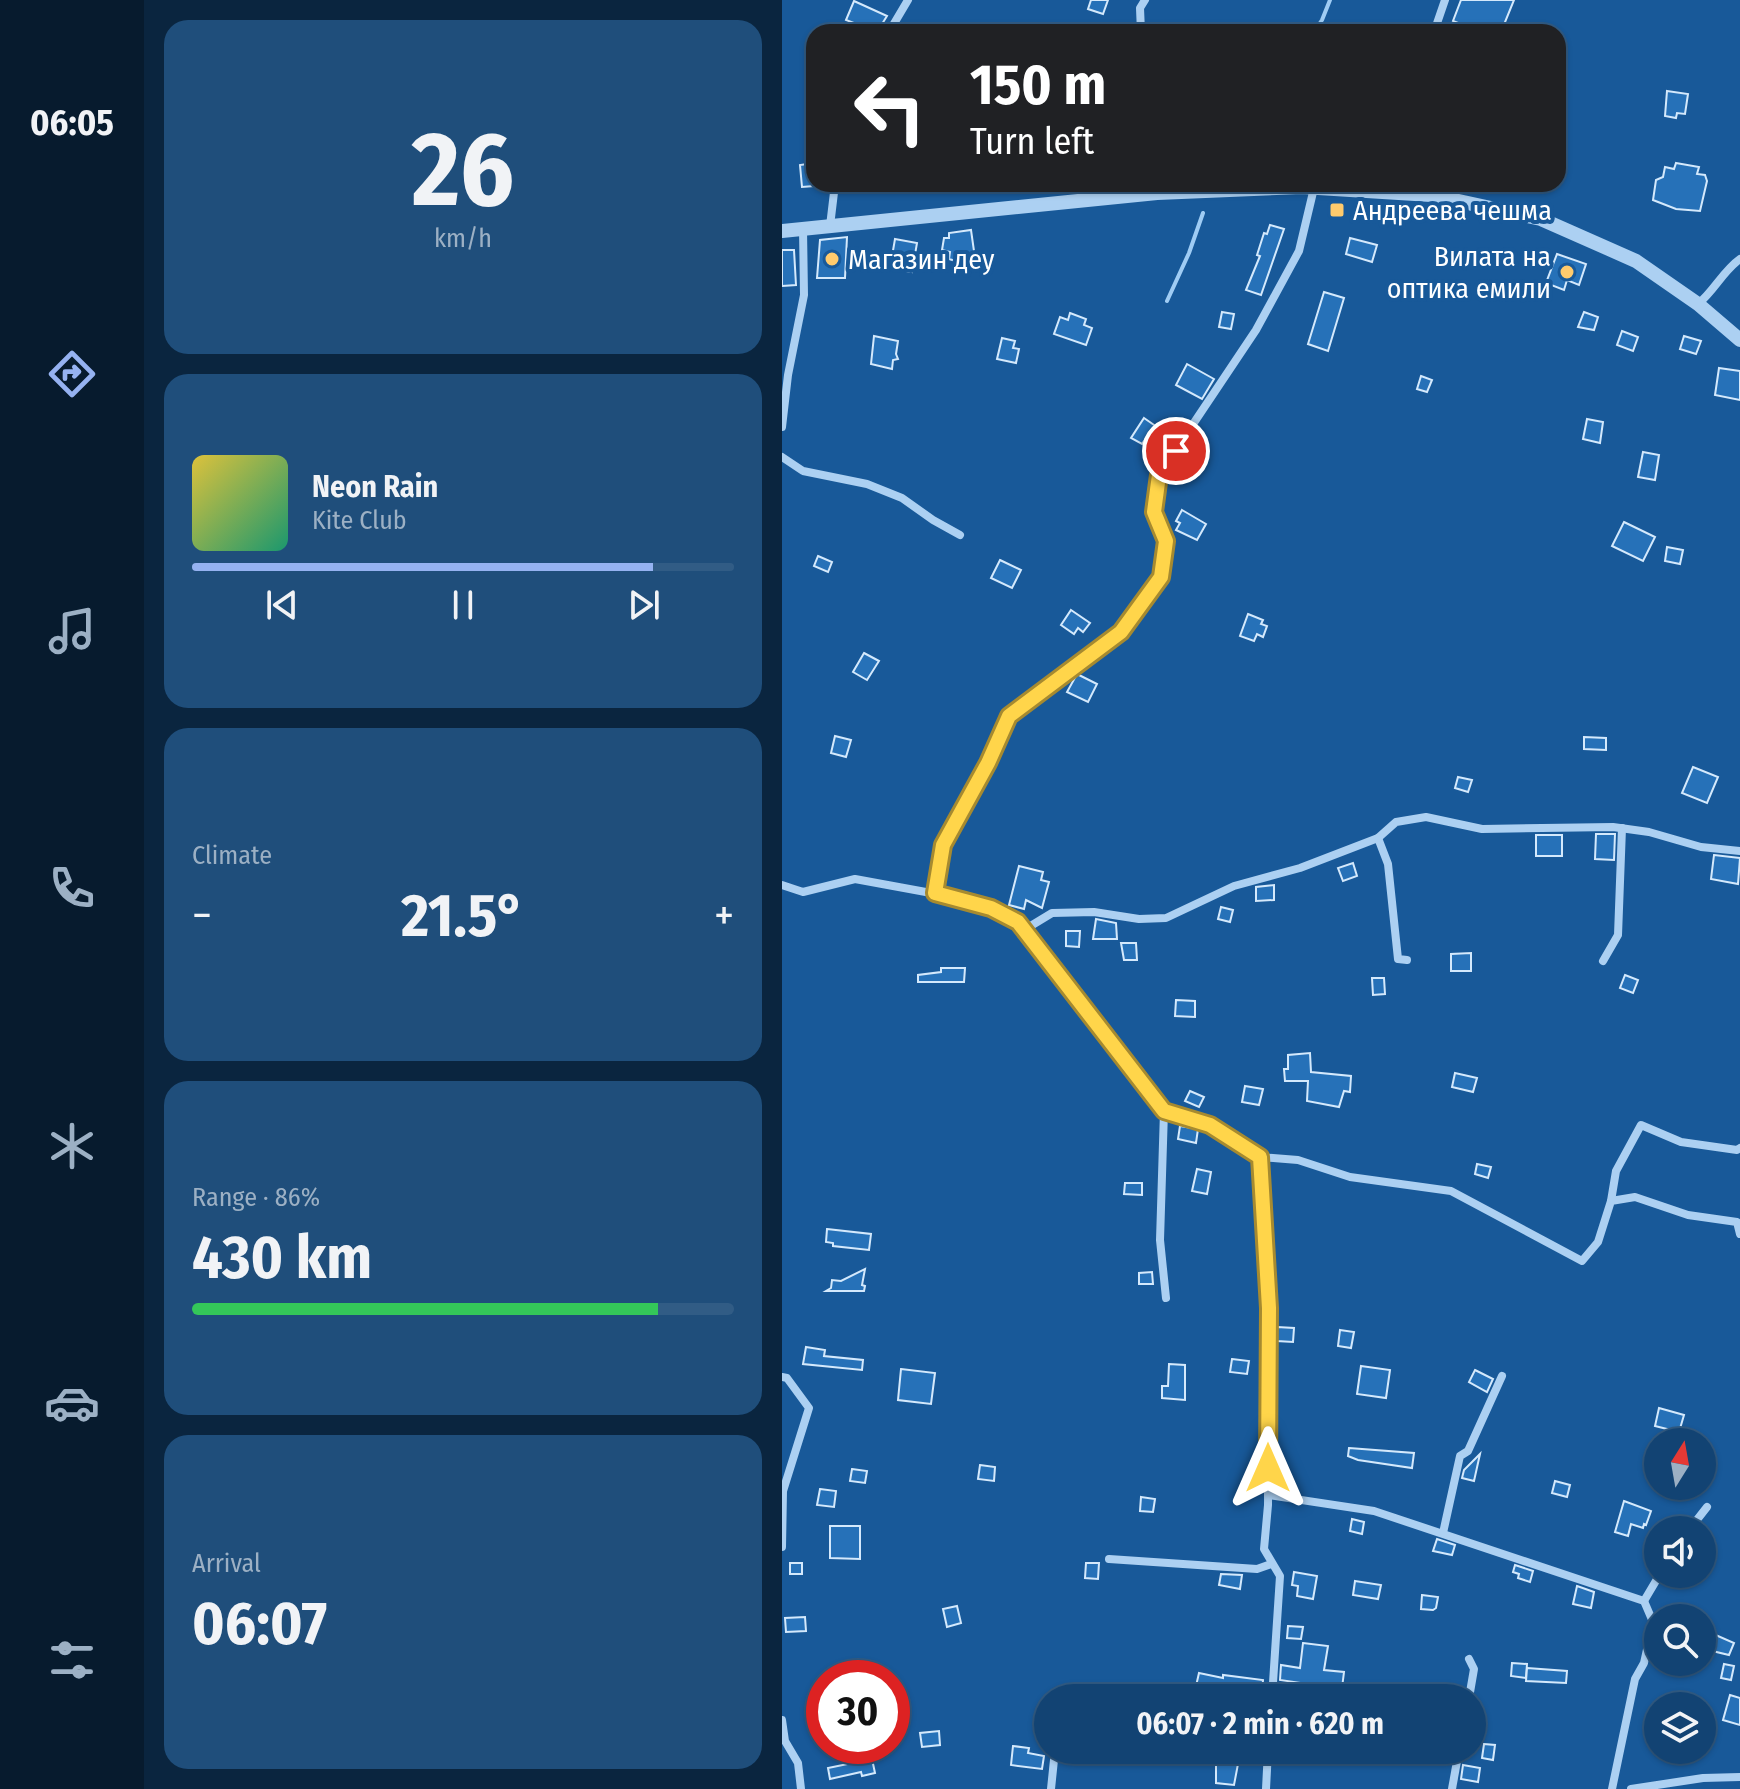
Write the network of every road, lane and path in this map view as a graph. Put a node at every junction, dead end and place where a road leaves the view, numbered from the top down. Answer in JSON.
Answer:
{"nodes":[{"id":1,"x":908,"y":0,"type":"edge"},
{"id":2,"x":1145,"y":0,"type":"edge"},
{"id":3,"x":1445,"y":0,"type":"edge"},
{"id":4,"x":894,"y":24,"type":"edge"},
{"id":5,"x":1141,"y":24,"type":"edge"},
{"id":6,"x":1437,"y":24,"type":"edge"},
{"id":7,"x":834,"y":192,"type":"edge"},
{"id":8,"x":1122,"y":192,"type":"edge"},
{"id":9,"x":1313,"y":192,"type":"edge"},
{"id":10,"x":1408,"y":192,"type":"edge"},
{"id":11,"x":830,"y":226,"type":"junction"},
{"id":12,"x":803,"y":229,"type":"junction"},
{"id":13,"x":782,"y":231,"type":"edge"},
{"id":14,"x":1740,"y":259,"type":"edge"},
{"id":15,"x":1698,"y":304,"type":"junction"},
{"id":16,"x":1740,"y":340,"type":"edge"},
{"id":17,"x":782,"y":427,"type":"edge"},
{"id":18,"x":782,"y":457,"type":"edge"},
{"id":19,"x":960,"y":535,"type":"dead end"},
{"id":20,"x":1622,"y":828,"type":"junction"},
{"id":21,"x":1378,"y":838,"type":"junction"},
{"id":22,"x":1740,"y":851,"type":"edge"},
{"id":23,"x":782,"y":885,"type":"edge"},
{"id":24,"x":935,"y":893,"type":"junction"},
{"id":25,"x":1024,"y":930,"type":"junction"},
{"id":26,"x":1407,"y":960,"type":"dead end"},
{"id":27,"x":1603,"y":961,"type":"dead end"},
{"id":28,"x":1164,"y":1111,"type":"junction"},
{"id":29,"x":1740,"y":1148,"type":"edge"},
{"id":30,"x":1260,"y":1157,"type":"junction"},
{"id":31,"x":1611,"y":1201,"type":"junction"},
{"id":32,"x":1740,"y":1234,"type":"edge"},
{"id":33,"x":1166,"y":1298,"type":"dead end"},
{"id":34,"x":1502,"y":1376,"type":"dead end"},
{"id":35,"x":782,"y":1377,"type":"edge"},
{"id":36,"x":1268,"y":1495,"type":"junction"},
{"id":37,"x":1707,"y":1507,"type":"dead end"},
{"id":38,"x":1700,"y":1516,"type":"edge"},
{"id":39,"x":1443,"y":1533,"type":"junction"},
{"id":40,"x":782,"y":1547,"type":"edge"},
{"id":41,"x":1109,"y":1559,"type":"dead end"},
{"id":42,"x":1271,"y":1564,"type":"junction"},
{"id":43,"x":1652,"y":1588,"type":"edge"},
{"id":44,"x":1644,"y":1601,"type":"junction"},
{"id":45,"x":1469,"y":1659,"type":"dead end"},
{"id":46,"x":1273,"y":1684,"type":"edge"},
{"id":47,"x":1471,"y":1684,"type":"edge"},
{"id":48,"x":782,"y":1720,"type":"edge"},
{"id":49,"x":1054,"y":1764,"type":"edge"},
{"id":50,"x":1267,"y":1764,"type":"edge"},
{"id":51,"x":1456,"y":1764,"type":"edge"},
{"id":52,"x":1740,"y":1777,"type":"edge"},
{"id":53,"x":801,"y":1789,"type":"edge"},
{"id":54,"x":1051,"y":1789,"type":"edge"},
{"id":55,"x":1266,"y":1789,"type":"edge"},
{"id":56,"x":1452,"y":1789,"type":"edge"},
{"id":57,"x":1612,"y":1789,"type":"edge"},
{"id":58,"x":1631,"y":1789,"type":"edge"}],
"edges":[{"from":1,"to":4,"type":"street"},
{"from":2,"to":5,"type":"street"},
{"from":3,"to":6,"type":"street"},
{"from":7,"to":11,"type":"street"},
{"from":8,"to":11,"type":"street"},
{"from":9,"to":24,"type":"street"},
{"from":10,"to":15,"type":"street"},
{"from":11,"to":12,"type":"street"},
{"from":12,"to":13,"type":"street"},
{"from":12,"to":17,"type":"street"},
{"from":14,"to":15,"type":"street"},
{"from":15,"to":16,"type":"street"},
{"from":18,"to":19,"type":"street"},
{"from":20,"to":21,"type":"street"},
{"from":20,"to":22,"type":"street"},
{"from":20,"to":27,"type":"street"},
{"from":21,"to":25,"type":"street"},
{"from":21,"to":26,"type":"street"},
{"from":23,"to":24,"type":"street"},
{"from":24,"to":25,"type":"street"},
{"from":25,"to":28,"type":"street"},
{"from":28,"to":30,"type":"street"},
{"from":28,"to":33,"type":"street"},
{"from":29,"to":31,"type":"street"},
{"from":30,"to":31,"type":"street"},
{"from":30,"to":36,"type":"street"},
{"from":31,"to":32,"type":"street"},
{"from":34,"to":39,"type":"street"},
{"from":35,"to":40,"type":"street"},
{"from":36,"to":39,"type":"street"},
{"from":36,"to":42,"type":"street"},
{"from":37,"to":38,"type":"street"},
{"from":39,"to":44,"type":"street"},
{"from":41,"to":42,"type":"street"},
{"from":42,"to":46,"type":"street"},
{"from":43,"to":44,"type":"street"},
{"from":44,"to":57,"type":"street"},
{"from":45,"to":47,"type":"street"},
{"from":48,"to":53,"type":"street"},
{"from":49,"to":54,"type":"street"},
{"from":50,"to":55,"type":"street"},
{"from":51,"to":56,"type":"street"},
{"from":52,"to":58,"type":"street"}]}
